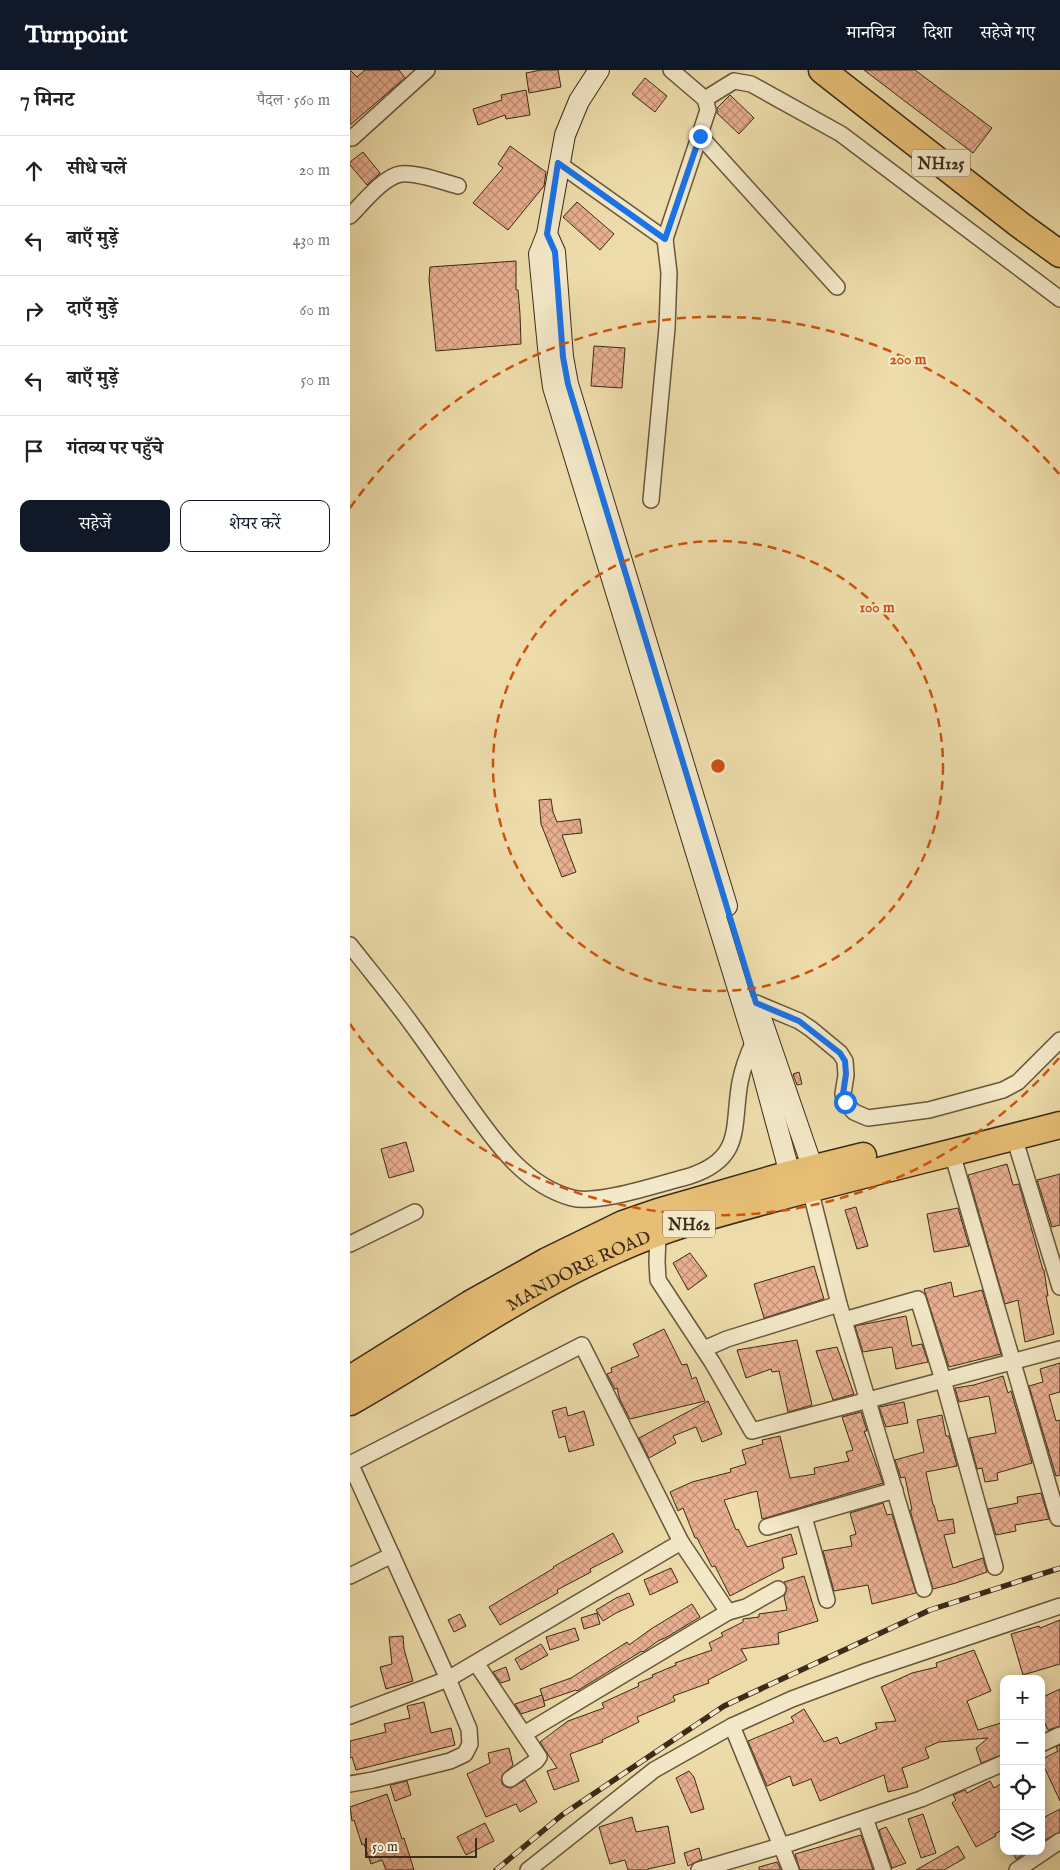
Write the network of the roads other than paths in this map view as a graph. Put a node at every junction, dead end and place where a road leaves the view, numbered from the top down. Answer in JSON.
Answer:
{"nodes":[{"id":1,"x":427,"y":70,"type":"edge"},
{"id":2,"x":599,"y":70,"type":"edge"},
{"id":3,"x":672,"y":70,"type":"edge"},
{"id":4,"x":822,"y":70,"type":"edge"},
{"id":5,"x":847,"y":70,"type":"edge"},
{"id":6,"x":705,"y":99,"type":"junction"},
{"id":7,"x":700,"y":136,"type":"junction"},
{"id":8,"x":351,"y":138,"type":"edge"},
{"id":9,"x":558,"y":163,"type":"junction"},
{"id":10,"x":458,"y":186,"type":"dead end"},
{"id":11,"x":350,"y":216,"type":"edge"},
{"id":12,"x":1060,"y":234,"type":"edge"},
{"id":13,"x":665,"y":239,"type":"junction"},
{"id":14,"x":1060,"y":254,"type":"edge"},
{"id":15,"x":837,"y":287,"type":"dead end"},
{"id":16,"x":1060,"y":298,"type":"edge"},
{"id":17,"x":561,"y":386,"type":"junction"},
{"id":18,"x":651,"y":500,"type":"dead end"},
{"id":19,"x":350,"y":945,"type":"edge"},
{"id":20,"x":756,"y":1003,"type":"junction"},
{"id":21,"x":1060,"y":1040,"type":"edge"},
{"id":22,"x":754,"y":1041,"type":"junction"},
{"id":23,"x":772,"y":1077,"type":"junction"},
{"id":24,"x":1060,"y":1108,"type":"edge"},
{"id":25,"x":1060,"y":1124,"type":"edge"},
{"id":26,"x":1014,"y":1137,"type":"junction"},
{"id":27,"x":952,"y":1152,"type":"junction"},
{"id":28,"x":804,"y":1177,"type":"junction"},
{"id":29,"x":415,"y":1212,"type":"dead end"},
{"id":30,"x":658,"y":1233,"type":"junction"},
{"id":31,"x":350,"y":1244,"type":"edge"},
{"id":32,"x":1060,"y":1287,"type":"edge"},
{"id":33,"x":839,"y":1304,"type":"junction"},
{"id":34,"x":844,"y":1320,"type":"junction"},
{"id":35,"x":704,"y":1349,"type":"junction"},
{"id":36,"x":1060,"y":1349,"type":"edge"},
{"id":37,"x":1013,"y":1361,"type":"junction"},
{"id":38,"x":350,"y":1379,"type":"edge"},
{"id":39,"x":942,"y":1380,"type":"junction"},
{"id":40,"x":868,"y":1400,"type":"junction"},
{"id":41,"x":350,"y":1402,"type":"edge"},
{"id":42,"x":350,"y":1463,"type":"edge"},
{"id":43,"x":895,"y":1490,"type":"junction"},
{"id":44,"x":804,"y":1517,"type":"junction"},
{"id":45,"x":1058,"y":1518,"type":"dead end"},
{"id":46,"x":767,"y":1527,"type":"dead end"},
{"id":47,"x":681,"y":1542,"type":"junction"},
{"id":48,"x":392,"y":1555,"type":"junction"},
{"id":49,"x":995,"y":1567,"type":"dead end"},
{"id":50,"x":350,"y":1576,"type":"edge"},
{"id":51,"x":778,"y":1589,"type":"dead end"},
{"id":52,"x":924,"y":1589,"type":"dead end"},
{"id":53,"x":827,"y":1600,"type":"dead end"},
{"id":54,"x":1060,"y":1606,"type":"edge"},
{"id":55,"x":728,"y":1612,"type":"junction"},
{"id":56,"x":476,"y":1663,"type":"junction"},
{"id":57,"x":448,"y":1679,"type":"junction"},
{"id":58,"x":350,"y":1716,"type":"edge"},
{"id":59,"x":732,"y":1726,"type":"junction"},
{"id":60,"x":524,"y":1734,"type":"junction"},
{"id":61,"x":1060,"y":1735,"type":"edge"},
{"id":62,"x":1045,"y":1742,"type":"edge"},
{"id":63,"x":1000,"y":1765,"type":"edge"},
{"id":64,"x":510,"y":1779,"type":"dead end"},
{"id":65,"x":350,"y":1784,"type":"edge"},
{"id":66,"x":865,"y":1818,"type":"junction"},
{"id":67,"x":1060,"y":1841,"type":"edge"},
{"id":68,"x":782,"y":1845,"type":"junction"},
{"id":69,"x":528,"y":1870,"type":"edge"},
{"id":70,"x":699,"y":1870,"type":"edge"},
{"id":71,"x":791,"y":1870,"type":"edge"},
{"id":72,"x":883,"y":1870,"type":"edge"},
{"id":73,"x":1016,"y":1870,"type":"edge"}],
"edges":[{"from":1,"to":8,"type":"street"},
{"from":2,"to":9,"type":"street"},
{"from":3,"to":6,"type":"street"},
{"from":4,"to":14,"type":"highway","number":"NH125"},
{"from":5,"to":12,"type":"highway","number":"NH125"},
{"from":6,"to":7,"type":"street"},
{"from":6,"to":16,"type":"street"},
{"from":7,"to":13,"type":"street"},
{"from":7,"to":15,"type":"street"},
{"from":9,"to":13,"type":"street"},
{"from":9,"to":17,"type":"street"},
{"from":10,"to":11,"type":"street"},
{"from":13,"to":18,"type":"street"},
{"from":17,"to":20,"type":"street"},
{"from":17,"to":22,"type":"street"},
{"from":19,"to":22,"type":"street"},
{"from":20,"to":21,"type":"street"},
{"from":20,"to":23,"type":"street"},
{"from":22,"to":23,"type":"street"},
{"from":23,"to":28,"type":"street"},
{"from":24,"to":28,"type":"highway","name":"MANDORE ROAD","number":"NH62"},
{"from":25,"to":26,"type":"highway","name":"MANDORE ROAD","number":"NH62"},
{"from":26,"to":27,"type":"highway","name":"MANDORE ROAD","number":"NH62"},
{"from":26,"to":32,"type":"street"},
{"from":27,"to":28,"type":"highway","name":"MANDORE ROAD","number":"NH62"},
{"from":27,"to":37,"type":"street"},
{"from":28,"to":30,"type":"highway","name":"MANDORE ROAD","number":"NH62"},
{"from":28,"to":33,"type":"street"},
{"from":28,"to":38,"type":"highway","name":"MANDORE ROAD","number":"NH62"},
{"from":29,"to":31,"type":"street"},
{"from":30,"to":35,"type":"street"},
{"from":30,"to":41,"type":"highway","name":"MANDORE ROAD","number":"NH62"},
{"from":33,"to":34,"type":"street"},
{"from":33,"to":35,"type":"street"},
{"from":34,"to":39,"type":"street"},
{"from":34,"to":40,"type":"street"},
{"from":35,"to":40,"type":"street"},
{"from":36,"to":37,"type":"street"},
{"from":37,"to":39,"type":"street"},
{"from":37,"to":45,"type":"street"},
{"from":39,"to":40,"type":"street"},
{"from":39,"to":49,"type":"street"},
{"from":40,"to":43,"type":"street"},
{"from":42,"to":47,"type":"street"},
{"from":42,"to":48,"type":"street"},
{"from":43,"to":44,"type":"street"},
{"from":43,"to":52,"type":"street"},
{"from":44,"to":46,"type":"street"},
{"from":44,"to":53,"type":"street"},
{"from":47,"to":55,"type":"street"},
{"from":47,"to":56,"type":"street"},
{"from":48,"to":50,"type":"street"},
{"from":48,"to":57,"type":"street"},
{"from":51,"to":55,"type":"street"},
{"from":54,"to":59,"type":"street"},
{"from":55,"to":60,"type":"street"},
{"from":56,"to":57,"type":"street"},
{"from":56,"to":60,"type":"street"},
{"from":57,"to":58,"type":"street"},
{"from":57,"to":65,"type":"street"},
{"from":59,"to":68,"type":"street"},
{"from":59,"to":69,"type":"street"},
{"from":60,"to":64,"type":"street"},
{"from":61,"to":62,"type":"street"},
{"from":63,"to":66,"type":"street"},
{"from":66,"to":68,"type":"street"},
{"from":66,"to":72,"type":"street"},
{"from":67,"to":73,"type":"street"},
{"from":68,"to":70,"type":"street"},
{"from":68,"to":71,"type":"street"}]}
